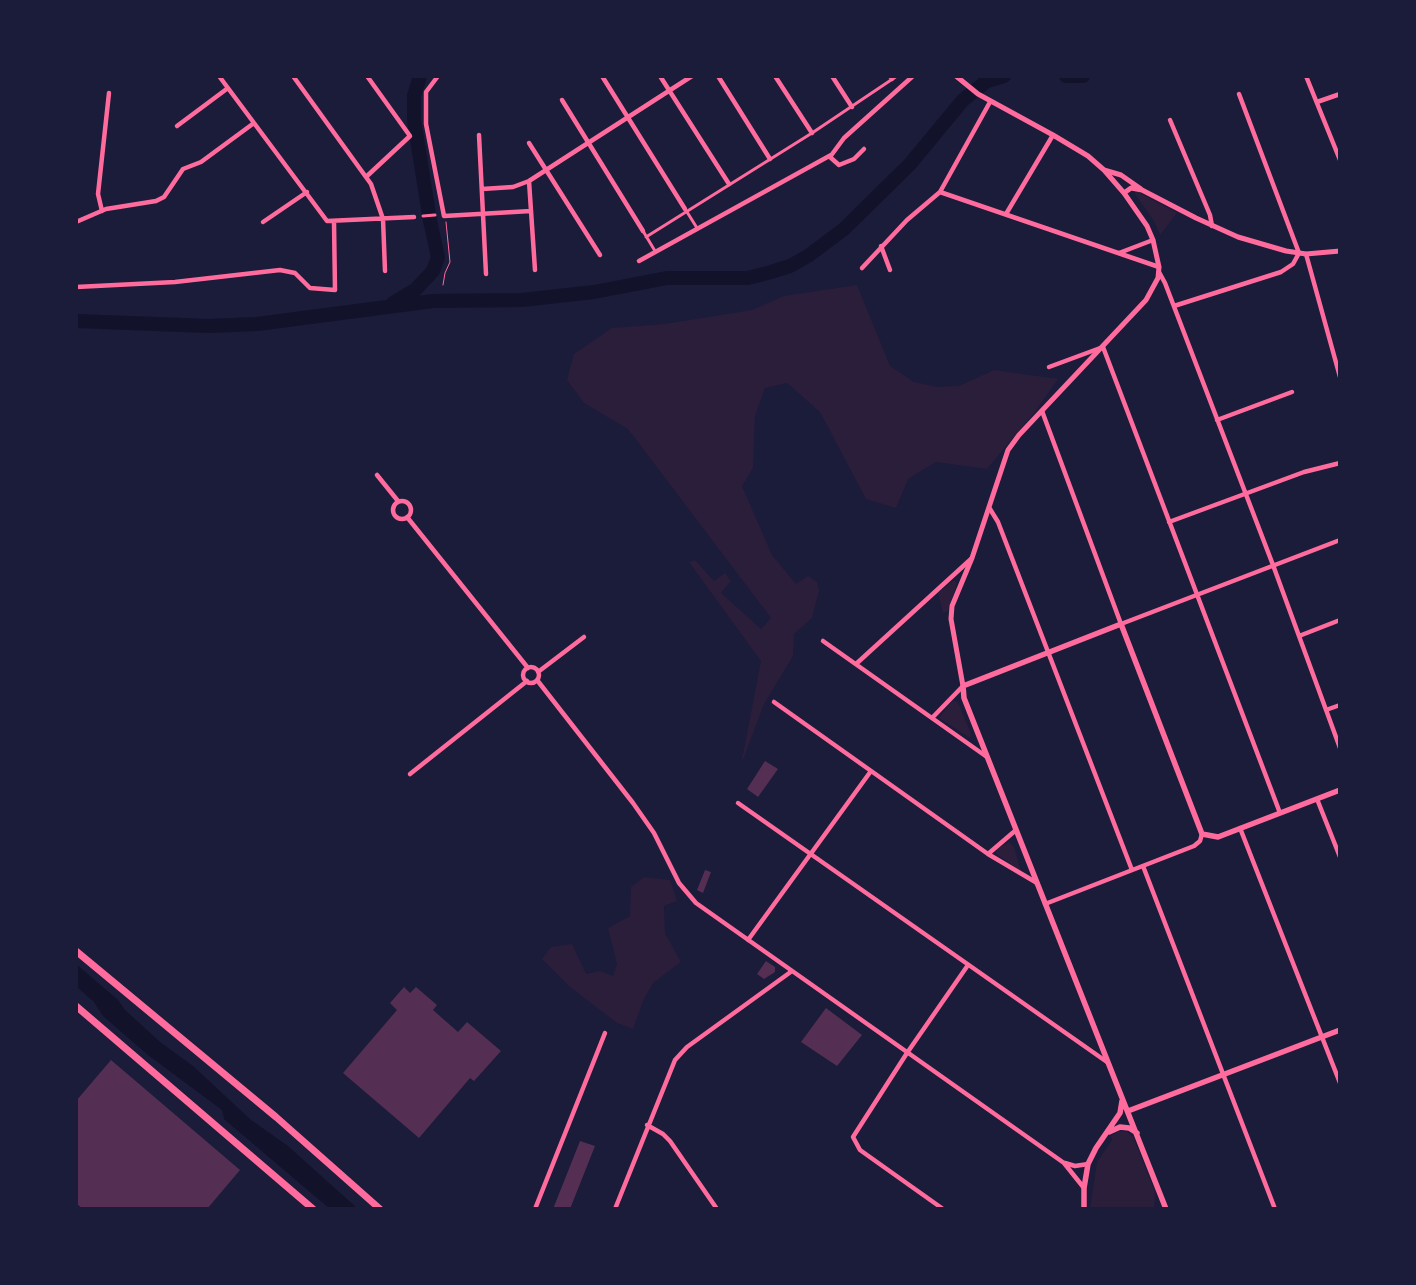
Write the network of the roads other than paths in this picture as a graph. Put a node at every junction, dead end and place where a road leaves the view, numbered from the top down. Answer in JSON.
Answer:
{"nodes":[{"id":1,"x":219,"y":76,"type":"edge"},
{"id":2,"x":293,"y":76,"type":"edge"},
{"id":3,"x":367,"y":76,"type":"edge"},
{"id":4,"x":438,"y":76,"type":"edge"},
{"id":5,"x":602,"y":76,"type":"edge"},
{"id":6,"x":660,"y":76,"type":"edge"},
{"id":7,"x":692,"y":76,"type":"edge"},
{"id":8,"x":718,"y":76,"type":"edge"},
{"id":9,"x":775,"y":76,"type":"edge"},
{"id":10,"x":832,"y":76,"type":"edge"},
{"id":11,"x":913,"y":76,"type":"edge"},
{"id":12,"x":956,"y":76,"type":"edge"},
{"id":13,"x":1306,"y":76,"type":"edge"},
{"id":14,"x":893,"y":77,"type":"edge"},
{"id":15,"x":228,"y":88,"type":"junction"},
{"id":16,"x":669,"y":90,"type":"junction"},
{"id":17,"x":109,"y":93,"type":"dead end"},
{"id":18,"x":1239,"y":94,"type":"dead end"},
{"id":19,"x":1340,"y":94,"type":"edge"},
{"id":20,"x":562,"y":100,"type":"dead end"},
{"id":21,"x":990,"y":102,"type":"junction"},
{"id":22,"x":1317,"y":102,"type":"junction"},
{"id":23,"x":852,"y":106,"type":"junction"},
{"id":24,"x":627,"y":117,"type":"junction"},
{"id":25,"x":1170,"y":120,"type":"dead end"},
{"id":26,"x":254,"y":123,"type":"junction"},
{"id":27,"x":177,"y":126,"type":"dead end"},
{"id":28,"x":812,"y":133,"type":"junction"},
{"id":29,"x":479,"y":135,"type":"dead end"},
{"id":30,"x":1053,"y":135,"type":"junction"},
{"id":31,"x":587,"y":142,"type":"junction"},
{"id":32,"x":528,"y":144,"type":"dead end"},
{"id":33,"x":864,"y":149,"type":"dead end"},
{"id":34,"x":831,"y":155,"type":"junction"},
{"id":35,"x":770,"y":159,"type":"junction"},
{"id":36,"x":1340,"y":160,"type":"edge"},
{"id":37,"x":546,"y":169,"type":"junction"},
{"id":38,"x":1104,"y":170,"type":"junction"},
{"id":39,"x":366,"y":177,"type":"junction"},
{"id":40,"x":529,"y":181,"type":"junction"},
{"id":41,"x":728,"y":184,"type":"junction"},
{"id":42,"x":482,"y":189,"type":"junction"},
{"id":43,"x":1142,"y":190,"type":"junction"},
{"id":44,"x":307,"y":192,"type":"junction"},
{"id":45,"x":940,"y":192,"type":"junction"},
{"id":46,"x":1124,"y":193,"type":"junction"},
{"id":47,"x":686,"y":210,"type":"junction"},
{"id":48,"x":102,"y":211,"type":"junction"},
{"id":49,"x":531,"y":211,"type":"junction"},
{"id":50,"x":483,"y":214,"type":"junction"},
{"id":51,"x":1006,"y":214,"type":"junction"},
{"id":52,"x":435,"y":215,"type":"dead end"},
{"id":53,"x":414,"y":216,"type":"dead end"},
{"id":54,"x":423,"y":216,"type":"dead end"},
{"id":55,"x":383,"y":219,"type":"junction"},
{"id":56,"x":76,"y":222,"type":"edge"},
{"id":57,"x":264,"y":222,"type":"dead end"},
{"id":58,"x":334,"y":222,"type":"junction"},
{"id":59,"x":1212,"y":226,"type":"junction"},
{"id":60,"x":697,"y":228,"type":"junction"},
{"id":61,"x":643,"y":231,"type":"joint"},
{"id":62,"x":646,"y":237,"type":"junction"},
{"id":63,"x":1153,"y":240,"type":"junction"},
{"id":64,"x":881,"y":246,"type":"junction"},
{"id":65,"x":1340,"y":251,"type":"edge"},
{"id":66,"x":656,"y":252,"type":"junction"},
{"id":67,"x":1119,"y":253,"type":"junction"},
{"id":68,"x":1299,"y":253,"type":"junction"},
{"id":69,"x":1306,"y":254,"type":"junction"},
{"id":70,"x":600,"y":255,"type":"dead end"},
{"id":71,"x":639,"y":261,"type":"dead end"},
{"id":72,"x":862,"y":268,"type":"dead end"},
{"id":73,"x":535,"y":270,"type":"dead end"},
{"id":74,"x":890,"y":270,"type":"dead end"},
{"id":75,"x":1159,"y":270,"type":"junction"},
{"id":76,"x":385,"y":271,"type":"dead end"},
{"id":77,"x":486,"y":274,"type":"dead end"},
{"id":78,"x":76,"y":287,"type":"edge"},
{"id":79,"x":1174,"y":306,"type":"junction"},
{"id":80,"x":1103,"y":348,"type":"junction"},
{"id":81,"x":1049,"y":367,"type":"dead end"},
{"id":82,"x":1340,"y":377,"type":"edge"},
{"id":83,"x":1292,"y":392,"type":"dead end"},
{"id":84,"x":1042,"y":412,"type":"junction"},
{"id":85,"x":1217,"y":420,"type":"junction"},
{"id":86,"x":1340,"y":463,"type":"edge"},
{"id":87,"x":377,"y":475,"type":"dead end"},
{"id":88,"x":1244,"y":493,"type":"junction"},
{"id":89,"x":398,"y":502,"type":"junction"},
{"id":90,"x":990,"y":509,"type":"junction"},
{"id":91,"x":407,"y":517,"type":"junction"},
{"id":92,"x":1169,"y":522,"type":"junction"},
{"id":93,"x":1340,"y":540,"type":"edge"},
{"id":94,"x":972,"y":558,"type":"junction"},
{"id":95,"x":1273,"y":566,"type":"junction"},
{"id":96,"x":1197,"y":595,"type":"junction"},
{"id":97,"x":1340,"y":620,"type":"edge"},
{"id":98,"x":1121,"y":624,"type":"junction"},
{"id":99,"x":1299,"y":636,"type":"junction"},
{"id":100,"x":584,"y":637,"type":"dead end"},
{"id":101,"x":823,"y":641,"type":"dead end"},
{"id":102,"x":1048,"y":652,"type":"junction"},
{"id":103,"x":856,"y":664,"type":"junction"},
{"id":104,"x":528,"y":668,"type":"junction"},
{"id":105,"x":538,"y":672,"type":"junction"},
{"id":106,"x":537,"y":680,"type":"junction"},
{"id":107,"x":527,"y":681,"type":"junction"},
{"id":108,"x":963,"y":686,"type":"junction"},
{"id":109,"x":774,"y":702,"type":"dead end"},
{"id":110,"x":1340,"y":705,"type":"edge"},
{"id":111,"x":1326,"y":710,"type":"junction"},
{"id":112,"x":932,"y":718,"type":"junction"},
{"id":113,"x":1340,"y":748,"type":"edge"},
{"id":114,"x":987,"y":757,"type":"junction"},
{"id":115,"x":871,"y":771,"type":"junction"},
{"id":116,"x":410,"y":774,"type":"dead end"},
{"id":117,"x":1340,"y":790,"type":"edge"},
{"id":118,"x":1317,"y":799,"type":"junction"},
{"id":119,"x":738,"y":803,"type":"dead end"},
{"id":120,"x":1280,"y":813,"type":"junction"},
{"id":121,"x":1240,"y":828,"type":"junction"},
{"id":122,"x":1016,"y":830,"type":"junction"},
{"id":123,"x":1202,"y":834,"type":"junction"},
{"id":124,"x":810,"y":854,"type":"junction"},
{"id":125,"x":988,"y":854,"type":"junction"},
{"id":126,"x":1340,"y":857,"type":"edge"},
{"id":127,"x":1143,"y":866,"type":"junction"},
{"id":128,"x":1132,"y":870,"type":"junction"},
{"id":129,"x":1037,"y":883,"type":"junction"},
{"id":130,"x":1045,"y":904,"type":"junction"},
{"id":131,"x":748,"y":940,"type":"junction"},
{"id":132,"x":76,"y":951,"type":"edge"},
{"id":133,"x":968,"y":965,"type":"junction"},
{"id":134,"x":792,"y":971,"type":"junction"},
{"id":135,"x":76,"y":1006,"type":"edge"},
{"id":136,"x":1340,"y":1030,"type":"edge"},
{"id":137,"x":605,"y":1033,"type":"dead end"},
{"id":138,"x":1322,"y":1037,"type":"junction"},
{"id":139,"x":907,"y":1053,"type":"junction"},
{"id":140,"x":1107,"y":1062,"type":"junction"},
{"id":141,"x":1224,"y":1074,"type":"junction"},
{"id":142,"x":1340,"y":1083,"type":"edge"},
{"id":143,"x":1121,"y":1099,"type":"junction"},
{"id":144,"x":1128,"y":1111,"type":"junction"},
{"id":145,"x":647,"y":1125,"type":"junction"},
{"id":146,"x":1137,"y":1133,"type":"junction"},
{"id":147,"x":1106,"y":1134,"type":"junction"},
{"id":148,"x":1064,"y":1163,"type":"junction"},
{"id":149,"x":1088,"y":1164,"type":"junction"},
{"id":150,"x":1084,"y":1188,"type":"junction"},
{"id":151,"x":1164,"y":1202,"type":"junction"},
{"id":152,"x":312,"y":1209,"type":"edge"},
{"id":153,"x":380,"y":1209,"type":"edge"},
{"id":154,"x":535,"y":1209,"type":"edge"},
{"id":155,"x":615,"y":1209,"type":"edge"},
{"id":156,"x":717,"y":1209,"type":"edge"},
{"id":157,"x":943,"y":1209,"type":"edge"},
{"id":158,"x":1084,"y":1209,"type":"edge"},
{"id":159,"x":1160,"y":1209,"type":"edge"},
{"id":160,"x":1166,"y":1209,"type":"edge"},
{"id":161,"x":1275,"y":1209,"type":"edge"}],
"edges":[{"from":1,"to":15,"type":"street"},
{"from":2,"to":39,"type":"street"},
{"from":3,"to":39,"type":"street"},
{"from":4,"to":50,"type":"street"},
{"from":5,"to":24,"type":"street"},
{"from":6,"to":16,"type":"street"},
{"from":7,"to":16,"type":"street"},
{"from":8,"to":35,"type":"street"},
{"from":9,"to":28,"type":"street"},
{"from":10,"to":23,"type":"street"},
{"from":11,"to":34,"type":"street"},
{"from":12,"to":21,"type":"street"},
{"from":13,"to":22,"type":"street"},
{"from":14,"to":23,"type":"street"},
{"from":15,"to":26,"type":"street"},
{"from":15,"to":27,"type":"street"},
{"from":16,"to":24,"type":"street"},
{"from":16,"to":41,"type":"street"},
{"from":17,"to":48,"type":"street"},
{"from":18,"to":68,"type":"street"},
{"from":19,"to":22,"type":"street"},
{"from":20,"to":31,"type":"street"},
{"from":21,"to":30,"type":"street"},
{"from":21,"to":45,"type":"street"},
{"from":22,"to":36,"type":"street"},
{"from":23,"to":28,"type":"street"},
{"from":24,"to":31,"type":"street"},
{"from":24,"to":47,"type":"street"},
{"from":25,"to":59,"type":"street"},
{"from":26,"to":44,"type":"street"},
{"from":26,"to":48,"type":"street"},
{"from":28,"to":35,"type":"street"},
{"from":29,"to":42,"type":"street"},
{"from":30,"to":38,"type":"street"},
{"from":30,"to":51,"type":"street"},
{"from":31,"to":37,"type":"street"},
{"from":31,"to":61,"type":"street"},
{"from":32,"to":37,"type":"street"},
{"from":33,"to":34,"type":"street"},
{"from":34,"to":60,"type":"street"},
{"from":35,"to":41,"type":"street"},
{"from":37,"to":40,"type":"street"},
{"from":37,"to":70,"type":"street"},
{"from":38,"to":43,"type":"street"},
{"from":38,"to":46,"type":"street"},
{"from":39,"to":55,"type":"street"},
{"from":40,"to":42,"type":"street"},
{"from":40,"to":49,"type":"street"},
{"from":41,"to":47,"type":"street"},
{"from":42,"to":50,"type":"street"},
{"from":43,"to":46,"type":"street"},
{"from":43,"to":59,"type":"street"},
{"from":44,"to":57,"type":"street"},
{"from":44,"to":58,"type":"street"},
{"from":45,"to":51,"type":"street"},
{"from":45,"to":64,"type":"street"},
{"from":46,"to":63,"type":"street"},
{"from":47,"to":60,"type":"street"},
{"from":47,"to":62,"type":"street"},
{"from":48,"to":56,"type":"street"},
{"from":49,"to":50,"type":"street"},
{"from":49,"to":73,"type":"street"},
{"from":50,"to":77,"type":"street"},
{"from":51,"to":67,"type":"street"},
{"from":52,"to":54,"type":"street"},
{"from":53,"to":55,"type":"street"},
{"from":55,"to":58,"type":"street"},
{"from":55,"to":76,"type":"street"},
{"from":58,"to":78,"type":"street"},
{"from":59,"to":68,"type":"street"},
{"from":60,"to":66,"type":"street"},
{"from":61,"to":62,"type":"street"},
{"from":62,"to":66,"type":"street"},
{"from":63,"to":67,"type":"street"},
{"from":63,"to":75,"type":"street"},
{"from":64,"to":72,"type":"street"},
{"from":64,"to":74,"type":"street"},
{"from":65,"to":69,"type":"street"},
{"from":66,"to":71,"type":"street"},
{"from":67,"to":75,"type":"street"},
{"from":68,"to":69,"type":"street"},
{"from":68,"to":79,"type":"street"},
{"from":69,"to":82,"type":"street"},
{"from":75,"to":79,"type":"street"},
{"from":75,"to":80,"type":"street"},
{"from":79,"to":85,"type":"street"},
{"from":80,"to":81,"type":"street"},
{"from":80,"to":84,"type":"street"},
{"from":80,"to":92,"type":"street"},
{"from":83,"to":85,"type":"street"},
{"from":84,"to":90,"type":"street"},
{"from":84,"to":98,"type":"street"},
{"from":85,"to":88,"type":"street"},
{"from":86,"to":88,"type":"street"},
{"from":87,"to":89,"type":"street"},
{"from":88,"to":92,"type":"street"},
{"from":88,"to":95,"type":"street"},
{"from":89,"to":91,"type":"street"},
{"from":89,"to":91,"type":"street"},
{"from":90,"to":94,"type":"street"},
{"from":90,"to":102,"type":"street"},
{"from":91,"to":104,"type":"street"},
{"from":92,"to":96,"type":"street"},
{"from":93,"to":95,"type":"street"},
{"from":94,"to":103,"type":"street"},
{"from":94,"to":108,"type":"street"},
{"from":95,"to":96,"type":"street"},
{"from":95,"to":99,"type":"street"},
{"from":96,"to":98,"type":"street"},
{"from":96,"to":120,"type":"street"},
{"from":97,"to":99,"type":"street"},
{"from":98,"to":102,"type":"main road"},
{"from":98,"to":123,"type":"main road"},
{"from":99,"to":111,"type":"street"},
{"from":100,"to":105,"type":"street"},
{"from":101,"to":103,"type":"street"},
{"from":102,"to":108,"type":"main road"},
{"from":102,"to":128,"type":"street"},
{"from":103,"to":112,"type":"street"},
{"from":104,"to":105,"type":"street"},
{"from":104,"to":107,"type":"street"},
{"from":105,"to":106,"type":"street"},
{"from":106,"to":107,"type":"street"},
{"from":106,"to":131,"type":"street"},
{"from":107,"to":116,"type":"street"},
{"from":108,"to":112,"type":"street"},
{"from":108,"to":114,"type":"main road"},
{"from":109,"to":115,"type":"street"},
{"from":110,"to":111,"type":"street"},
{"from":111,"to":113,"type":"street"},
{"from":112,"to":114,"type":"street"},
{"from":114,"to":122,"type":"main road"},
{"from":115,"to":124,"type":"street"},
{"from":115,"to":125,"type":"street"},
{"from":117,"to":118,"type":"main road"},
{"from":118,"to":120,"type":"main road"},
{"from":118,"to":126,"type":"street"},
{"from":119,"to":124,"type":"street"},
{"from":120,"to":121,"type":"main road"},
{"from":121,"to":123,"type":"main road"},
{"from":121,"to":138,"type":"street"},
{"from":122,"to":125,"type":"street"},
{"from":122,"to":129,"type":"main road"},
{"from":123,"to":127,"type":"street"},
{"from":124,"to":131,"type":"street"},
{"from":124,"to":133,"type":"street"},
{"from":125,"to":129,"type":"street"},
{"from":127,"to":128,"type":"street"},
{"from":127,"to":141,"type":"street"},
{"from":128,"to":130,"type":"street"},
{"from":129,"to":130,"type":"main road"},
{"from":130,"to":140,"type":"main road"},
{"from":131,"to":134,"type":"street"},
{"from":132,"to":153,"type":"highway"},
{"from":133,"to":139,"type":"street"},
{"from":133,"to":140,"type":"street"},
{"from":134,"to":139,"type":"street"},
{"from":134,"to":145,"type":"street"},
{"from":135,"to":152,"type":"highway"},
{"from":136,"to":138,"type":"main road"},
{"from":137,"to":154,"type":"street"},
{"from":138,"to":141,"type":"main road"},
{"from":138,"to":142,"type":"street"},
{"from":139,"to":148,"type":"street"},
{"from":139,"to":157,"type":"street"},
{"from":140,"to":143,"type":"main road"},
{"from":141,"to":144,"type":"main road"},
{"from":141,"to":161,"type":"street"},
{"from":143,"to":144,"type":"main road"},
{"from":143,"to":147,"type":"main road"},
{"from":144,"to":146,"type":"main road"},
{"from":145,"to":155,"type":"street"},
{"from":145,"to":156,"type":"street"},
{"from":146,"to":147,"type":"main road"},
{"from":146,"to":151,"type":"main road"},
{"from":147,"to":149,"type":"main road"},
{"from":148,"to":149,"type":"street"},
{"from":148,"to":150,"type":"street"},
{"from":149,"to":150,"type":"main road"},
{"from":150,"to":158,"type":"main road"},
{"from":151,"to":159,"type":"main road"},
{"from":151,"to":160,"type":"main road"}]}
